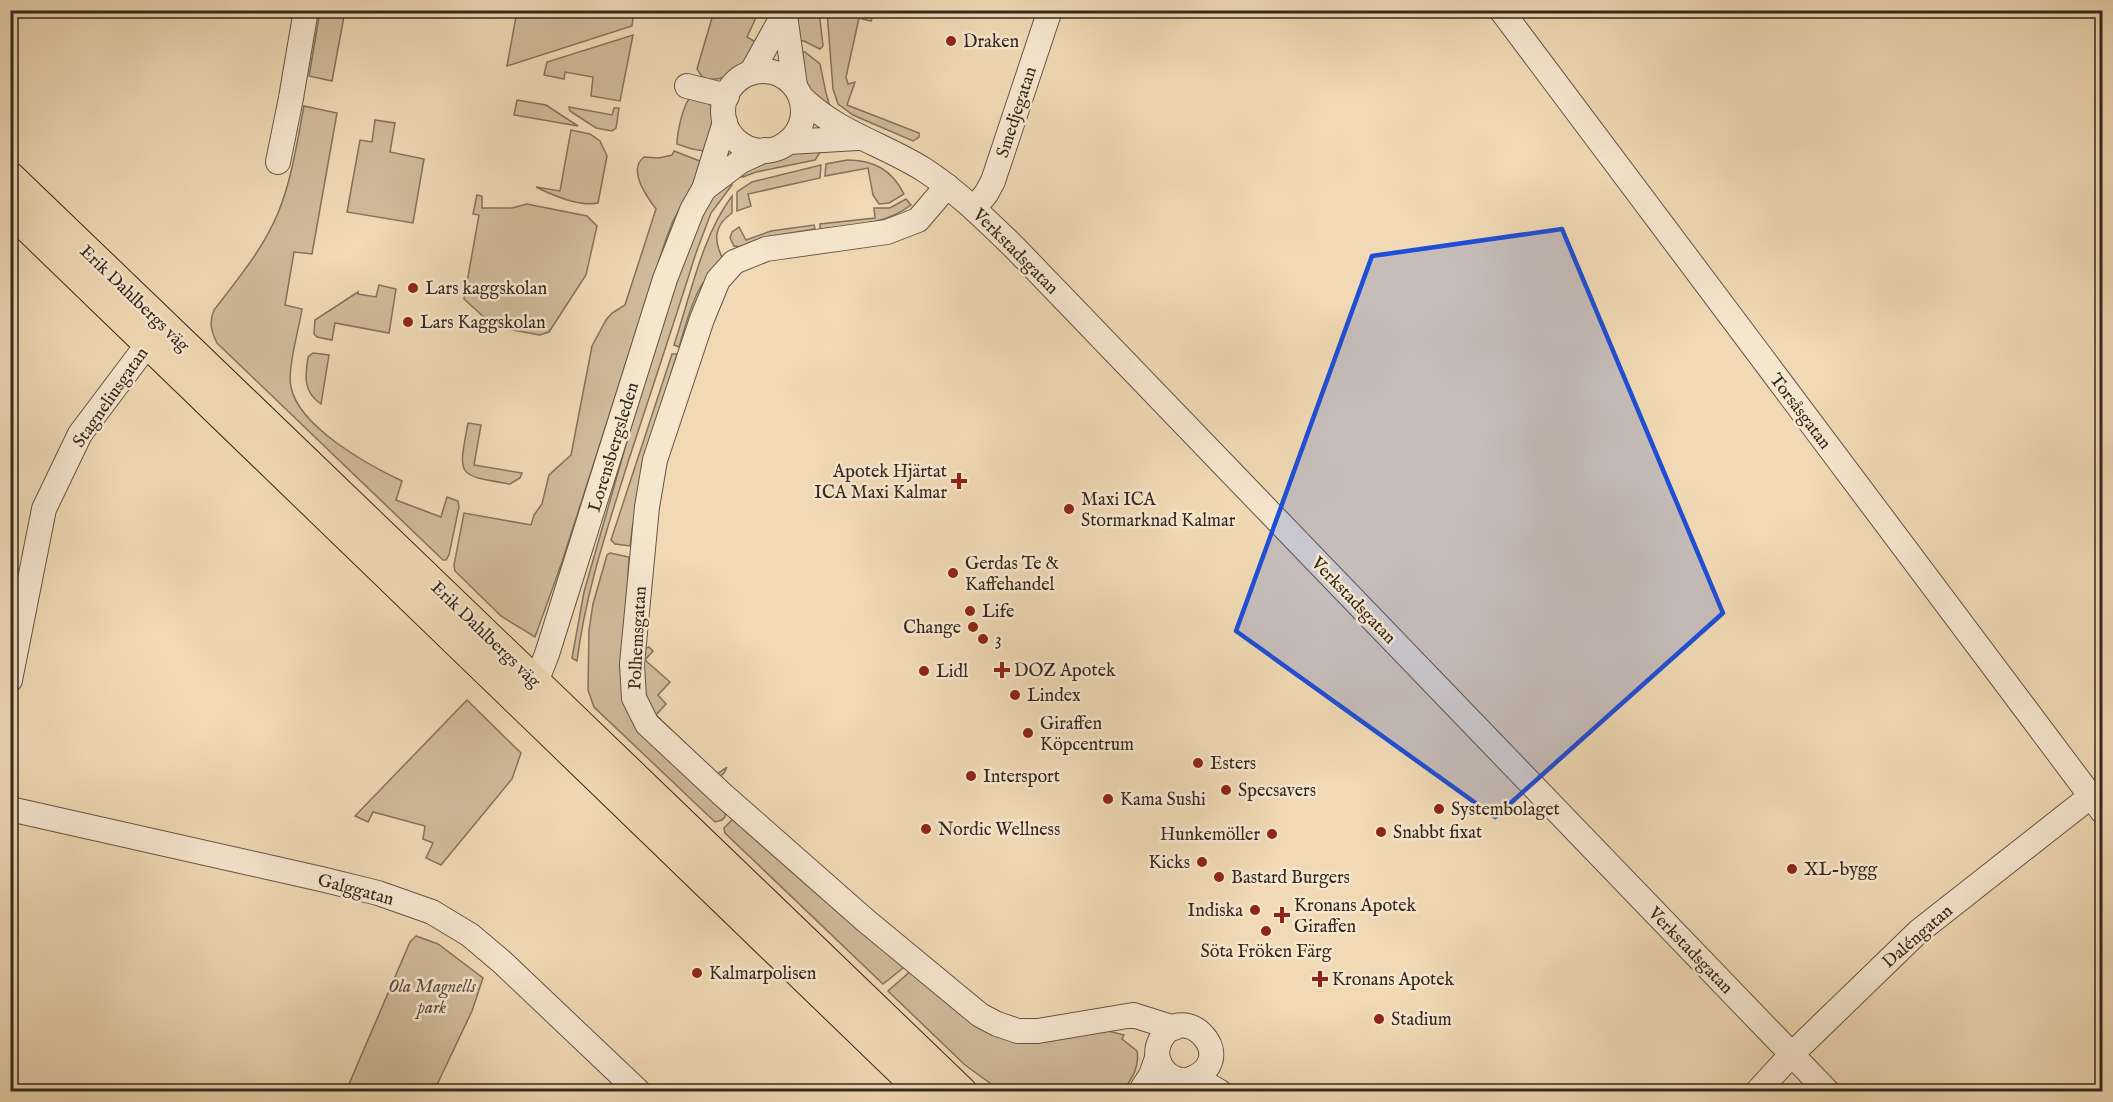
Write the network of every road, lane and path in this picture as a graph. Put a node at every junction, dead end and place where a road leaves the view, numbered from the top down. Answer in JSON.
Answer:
{"nodes":[{"id":1,"x":306,"y":10,"type":"edge"},
{"id":2,"x":1050,"y":10,"type":"edge"},
{"id":3,"x":1501,"y":10,"type":"edge"},
{"id":4,"x":785,"y":13,"type":"edge"},
{"id":5,"x":751,"y":73,"type":"junction"},
{"id":6,"x":687,"y":86,"type":"dead end"},
{"id":7,"x":798,"y":92,"type":"junction"},
{"id":8,"x":726,"y":96,"type":"junction"},
{"id":9,"x":725,"y":122,"type":"junction"},
{"id":10,"x":858,"y":138,"type":"junction"},
{"id":11,"x":788,"y":142,"type":"junction"},
{"id":12,"x":765,"y":150,"type":"junction"},
{"id":13,"x":278,"y":162,"type":"dead end"},
{"id":14,"x":10,"y":177,"type":"edge"},
{"id":15,"x":947,"y":186,"type":"junction"},
{"id":16,"x":704,"y":189,"type":"junction"},
{"id":17,"x":974,"y":208,"type":"junction"},
{"id":18,"x":10,"y":210,"type":"edge"},
{"id":19,"x":155,"y":334,"type":"junction"},
{"id":20,"x":10,"y":680,"type":"edge"},
{"id":21,"x":529,"y":693,"type":"junction"},
{"id":22,"x":2097,"y":803,"type":"edge"},
{"id":23,"x":10,"y":809,"type":"edge"},
{"id":24,"x":1108,"y":1020,"type":"junction"},
{"id":25,"x":1174,"y":1028,"type":"junction"},
{"id":26,"x":1157,"y":1054,"type":"junction"},
{"id":27,"x":1792,"y":1054,"type":"junction"},
{"id":28,"x":1210,"y":1061,"type":"junction"},
{"id":29,"x":1178,"y":1084,"type":"edge"},
{"id":30,"x":639,"y":1092,"type":"edge"},
{"id":31,"x":923,"y":1092,"type":"edge"},
{"id":32,"x":962,"y":1092,"type":"edge"},
{"id":33,"x":1140,"y":1092,"type":"edge"},
{"id":34,"x":1220,"y":1092,"type":"edge"},
{"id":35,"x":1226,"y":1092,"type":"edge"},
{"id":36,"x":1757,"y":1092,"type":"edge"},
{"id":37,"x":1828,"y":1092,"type":"edge"}],
"edges":[{"from":1,"to":13,"type":"street"},
{"from":2,"to":17,"type":"street","name":"Smedjegatan"},
{"from":3,"to":22,"type":"street","name":"Torsåsgatan"},
{"from":4,"to":5,"type":"street"},
{"from":4,"to":7,"type":"street"},
{"from":5,"to":7,"type":"street"},
{"from":5,"to":8,"type":"street"},
{"from":6,"to":8,"type":"street"},
{"from":7,"to":10,"type":"street","name":"Verkstadsgatan"},
{"from":7,"to":11,"type":"street"},
{"from":8,"to":9,"type":"street","name":"Lorensbergsleden"},
{"from":9,"to":12,"type":"street"},
{"from":9,"to":16,"type":"street","name":"Lorensbergsleden"},
{"from":10,"to":11,"type":"street","name":"Verkstadsgatan"},
{"from":10,"to":15,"type":"street","name":"Verkstadsgatan"},
{"from":11,"to":12,"type":"street","name":"Lorensbergsleden"},
{"from":12,"to":16,"type":"street","name":"Lorensbergsleden"},
{"from":14,"to":19,"type":"main road","name":"Erik Dahlbergs väg"},
{"from":15,"to":17,"type":"street","name":"Verkstadsgatan"},
{"from":15,"to":24,"type":"street","name":"Polhemsgatan"},
{"from":16,"to":21,"type":"street","name":"Lorensbergsleden"},
{"from":17,"to":27,"type":"street","name":"Verkstadsgatan"},
{"from":18,"to":19,"type":"main road","name":"Erik Dahlbergs väg"},
{"from":19,"to":20,"type":"street","name":"Stagneliusgatan"},
{"from":19,"to":21,"type":"main road","name":"Erik Dahlbergs väg"},
{"from":21,"to":31,"type":"main road","name":"Erik Dahlbergs väg"},
{"from":21,"to":32,"type":"main road","name":"Erik Dahlbergs väg"},
{"from":22,"to":27,"type":"street","name":"Daléngatan"},
{"from":23,"to":30,"type":"street","name":"Galggatan"},
{"from":24,"to":25,"type":"street","name":"Polhemsgatan"},
{"from":24,"to":26,"type":"street"},
{"from":25,"to":26,"type":"street"},
{"from":25,"to":28,"type":"street"},
{"from":26,"to":29,"type":"street"},
{"from":26,"to":33,"type":"street"},
{"from":27,"to":36,"type":"street","name":"Daléngatan"},
{"from":27,"to":37,"type":"street","name":"Verkstadsgatan"},
{"from":28,"to":29,"type":"street"},
{"from":28,"to":35,"type":"street"},
{"from":29,"to":34,"type":"street"}]}
